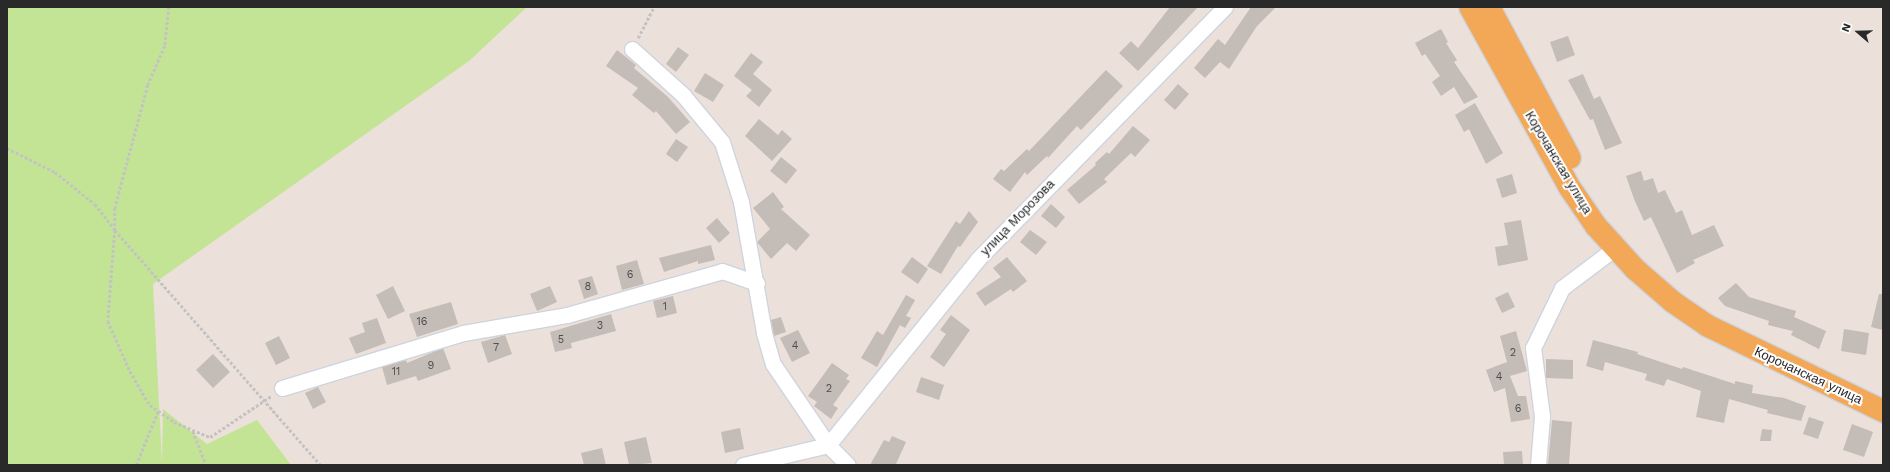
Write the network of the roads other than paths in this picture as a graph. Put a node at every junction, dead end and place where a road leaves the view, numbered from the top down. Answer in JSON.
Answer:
{"nodes":[{"id":1,"x":1225,"y":7,"type":"edge"},
{"id":2,"x":1470,"y":7,"type":"edge"},
{"id":3,"x":1489,"y":7,"type":"edge"},
{"id":4,"x":632,"y":49,"type":"road end"},
{"id":5,"x":1615,"y":248,"type":"junction"},
{"id":6,"x":757,"y":283,"type":"junction"},
{"id":7,"x":282,"y":388,"type":"road end"},
{"id":8,"x":1883,"y":394,"type":"edge"},
{"id":9,"x":1883,"y":411,"type":"edge"},
{"id":10,"x":828,"y":445,"type":"junction"},
{"id":11,"x":743,"y":465,"type":"edge"},
{"id":12,"x":848,"y":465,"type":"edge"},
{"id":13,"x":1538,"y":465,"type":"edge"}],
"edges":[{"from":1,"to":10,"type":"street","name":"улица Морозова"},
{"from":2,"to":5,"type":"main road","name":"Корочанская улица"},
{"from":3,"to":8,"type":"main road","name":"Корочанская улица"},
{"from":4,"to":6,"type":"street"},
{"from":5,"to":9,"type":"main road","name":"Корочанская улица"},
{"from":5,"to":13,"type":"street"},
{"from":6,"to":7,"type":"street"},
{"from":6,"to":10,"type":"street"},
{"from":10,"to":11,"type":"street"},
{"from":10,"to":12,"type":"street"}]}
